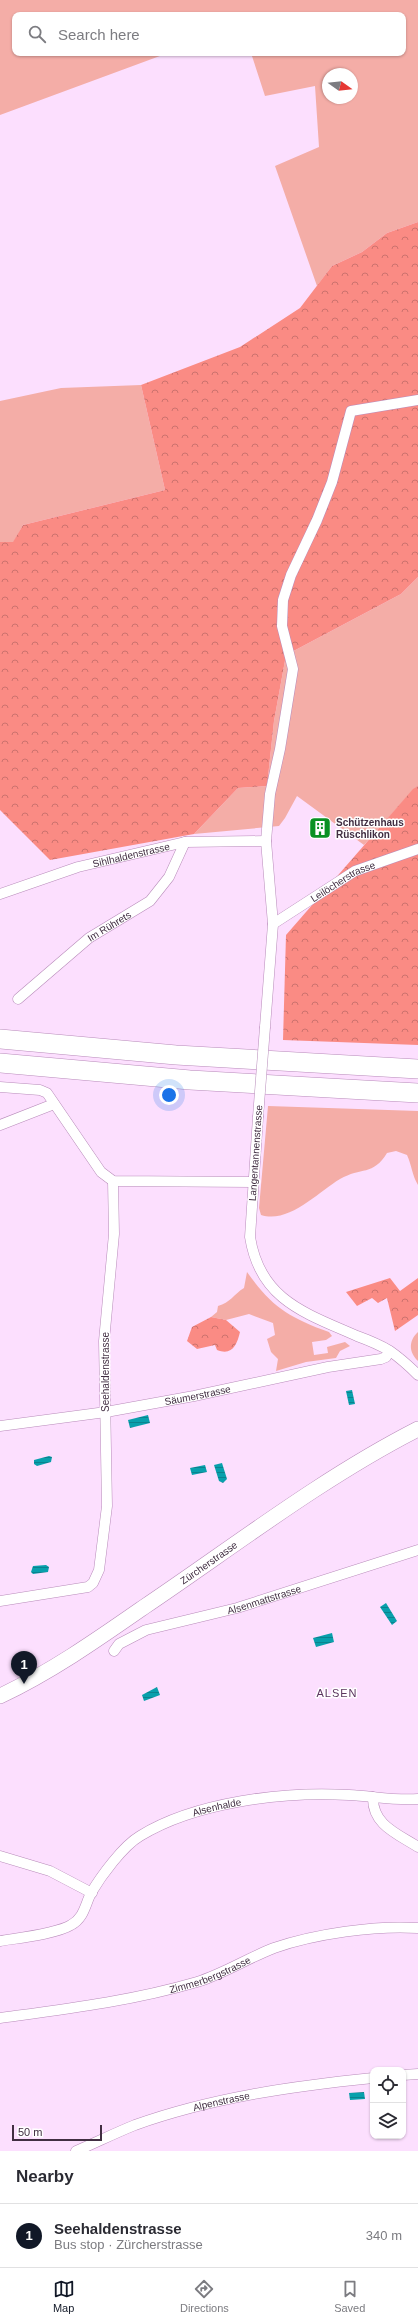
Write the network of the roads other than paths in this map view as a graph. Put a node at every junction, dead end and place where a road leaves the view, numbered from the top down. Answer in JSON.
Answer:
{"nodes":[{"id":1,"x":418,"y":400,"type":"edge"},
{"id":2,"x":266,"y":841,"type":"junction"},
{"id":3,"x":185,"y":842,"type":"junction"},
{"id":4,"x":418,"y":849,"type":"edge"},
{"id":5,"x":0,"y":894,"type":"edge"},
{"id":6,"x":273,"y":924,"type":"junction"},
{"id":7,"x":18,"y":999,"type":"dead end"},
{"id":8,"x":0,"y":1039,"type":"edge"},
{"id":9,"x":0,"y":1063,"type":"edge"},
{"id":10,"x":418,"y":1069,"type":"edge"},
{"id":11,"x":0,"y":1087,"type":"edge"},
{"id":12,"x":418,"y":1093,"type":"edge"},
{"id":13,"x":54,"y":1104,"type":"junction"},
{"id":14,"x":0,"y":1125,"type":"edge"},
{"id":15,"x":114,"y":1181,"type":"junction"},
{"id":16,"x":253,"y":1182,"type":"junction"},
{"id":17,"x":390,"y":1351,"type":"junction"},
{"id":18,"x":418,"y":1375,"type":"edge"},
{"id":19,"x":106,"y":1412,"type":"junction"},
{"id":20,"x":0,"y":1426,"type":"edge"},
{"id":21,"x":418,"y":1429,"type":"edge"},
{"id":22,"x":418,"y":1550,"type":"edge"},
{"id":23,"x":0,"y":1601,"type":"edge"},
{"id":24,"x":114,"y":1651,"type":"dead end"},
{"id":25,"x":0,"y":1696,"type":"edge"},
{"id":26,"x":373,"y":1797,"type":"junction"},
{"id":27,"x":418,"y":1799,"type":"edge"},
{"id":28,"x":418,"y":1846,"type":"edge"},
{"id":29,"x":0,"y":1856,"type":"edge"},
{"id":30,"x":92,"y":1893,"type":"junction"},
{"id":31,"x":418,"y":1928,"type":"edge"},
{"id":32,"x":0,"y":1941,"type":"edge"},
{"id":33,"x":0,"y":2018,"type":"edge"},
{"id":34,"x":418,"y":2074,"type":"edge"},
{"id":35,"x":406,"y":2076,"type":"edge"},
{"id":36,"x":370,"y":2078,"type":"edge"},
{"id":37,"x":76,"y":2151,"type":"edge"}],
"edges":[{"from":1,"to":2,"type":"street","name":"Langentannenstrasse"},
{"from":2,"to":3,"type":"street","name":"Sihlhaldenstrasse"},
{"from":2,"to":6,"type":"street","name":"Langentannenstrasse"},
{"from":3,"to":5,"type":"street","name":"Sihlhaldenstrasse"},
{"from":3,"to":7,"type":"street","name":"Im Rührets"},
{"from":4,"to":6,"type":"street","name":"Leilöcherstrasse"},
{"from":6,"to":16,"type":"street","name":"Langentannenstrasse","bridge":true},
{"from":8,"to":10,"type":"highway"},
{"from":9,"to":12,"type":"highway"},
{"from":11,"to":13,"type":"street"},
{"from":13,"to":14,"type":"street"},
{"from":13,"to":15,"type":"street"},
{"from":15,"to":16,"type":"street"},
{"from":15,"to":19,"type":"street","name":"Seehaldenstrasse"},
{"from":16,"to":17,"type":"street","name":"Langentannenstrasse"},
{"from":17,"to":18,"type":"street","name":"Langentannenstrasse"},
{"from":17,"to":19,"type":"street","name":"Säumerstrasse"},
{"from":19,"to":20,"type":"street","name":"Säumerstrasse"},
{"from":19,"to":23,"type":"street","name":"Seehaldenstrasse"},
{"from":21,"to":25,"type":"main road","name":"Zürcherstrasse"},
{"from":22,"to":24,"type":"street","name":"Alsenmattstrasse"},
{"from":26,"to":27,"type":"street","name":"Alsenhalde"},
{"from":26,"to":28,"type":"street"},
{"from":26,"to":30,"type":"street","name":"Alsenhalde"},
{"from":29,"to":30,"type":"street"},
{"from":30,"to":32,"type":"street"},
{"from":31,"to":33,"type":"street","name":"Zimmerbergstrasse"},
{"from":34,"to":35,"type":"street"},
{"from":36,"to":37,"type":"street","name":"Alpenstrasse"}]}
